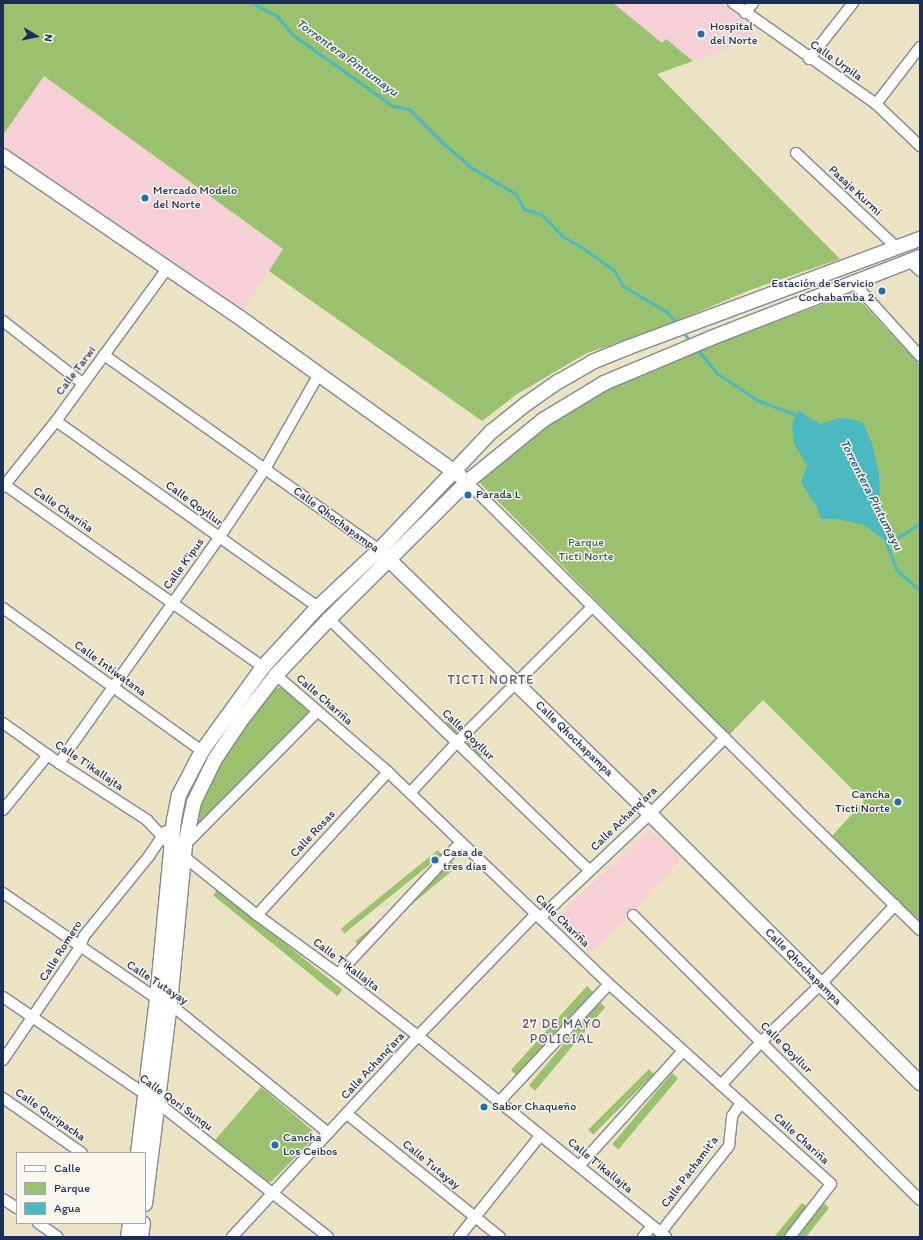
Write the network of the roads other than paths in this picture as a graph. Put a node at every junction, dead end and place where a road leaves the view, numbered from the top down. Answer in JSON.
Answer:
{"nodes":[{"id":1,"x":733,"y":3,"type":"edge"},
{"id":2,"x":753,"y":3,"type":"edge"},
{"id":3,"x":853,"y":3,"type":"edge"},
{"id":4,"x":745,"y":13,"type":"junction"},
{"id":5,"x":920,"y":47,"type":"edge"},
{"id":6,"x":809,"y":58,"type":"junction"},
{"id":7,"x":876,"y":104,"type":"junction"},
{"id":8,"x":920,"y":146,"type":"edge"},
{"id":9,"x":796,"y":152,"type":"dead end"},
{"id":10,"x":3,"y":156,"type":"edge"},
{"id":11,"x":920,"y":239,"type":"edge"},
{"id":12,"x":897,"y":248,"type":"junction"},
{"id":13,"x":917,"y":263,"type":"edge"},
{"id":14,"x":167,"y":269,"type":"junction"},
{"id":15,"x":853,"y":282,"type":"junction"},
{"id":16,"x":3,"y":321,"type":"edge"},
{"id":17,"x":104,"y":356,"type":"junction"},
{"id":18,"x":920,"y":356,"type":"edge"},
{"id":19,"x":319,"y":374,"type":"junction"},
{"id":20,"x":82,"y":383,"type":"junction"},
{"id":21,"x":56,"y":421,"type":"junction"},
{"id":22,"x":265,"y":469,"type":"junction"},
{"id":23,"x":453,"y":470,"type":"junction"},
{"id":24,"x":466,"y":482,"type":"junction"},
{"id":25,"x":4,"y":486,"type":"edge"},
{"id":26,"x":219,"y":538,"type":"junction"},
{"id":27,"x":379,"y":550,"type":"junction"},
{"id":28,"x":389,"y":559,"type":"junction"},
{"id":29,"x":172,"y":602,"type":"junction"},
{"id":30,"x":593,"y":606,"type":"junction"},
{"id":31,"x":318,"y":607,"type":"junction"},
{"id":32,"x":3,"y":608,"type":"edge"},
{"id":33,"x":329,"y":619,"type":"junction"},
{"id":34,"x":263,"y":668,"type":"junction"},
{"id":35,"x":276,"y":675,"type":"junction"},
{"id":36,"x":517,"y":684,"type":"junction"},
{"id":37,"x":113,"y":687,"type":"junction"},
{"id":38,"x":317,"y":712,"type":"junction"},
{"id":39,"x":3,"y":723,"type":"edge"},
{"id":40,"x":725,"y":738,"type":"junction"},
{"id":41,"x":457,"y":742,"type":"junction"},
{"id":42,"x":202,"y":751,"type":"junction"},
{"id":43,"x":48,"y":755,"type":"junction"},
{"id":44,"x":59,"y":763,"type":"junction"},
{"id":45,"x":388,"y":772,"type":"junction"},
{"id":46,"x":410,"y":793,"type":"junction"},
{"id":47,"x":3,"y":810,"type":"edge"},
{"id":48,"x":650,"y":814,"type":"junction"},
{"id":49,"x":174,"y":820,"type":"junction"},
{"id":50,"x":163,"y":836,"type":"junction"},
{"id":51,"x":461,"y":842,"type":"junction"},
{"id":52,"x":180,"y":849,"type":"junction"},
{"id":53,"x":589,"y":870,"type":"junction"},
{"id":54,"x":3,"y":893,"type":"edge"},
{"id":55,"x":895,"y":905,"type":"junction"},
{"id":56,"x":257,"y":915,"type":"junction"},
{"id":57,"x":633,"y":915,"type":"dead end"},
{"id":58,"x":538,"y":916,"type":"junction"},
{"id":59,"x":920,"y":930,"type":"edge"},
{"id":60,"x":80,"y":947,"type":"junction"},
{"id":61,"x":338,"y":974,"type":"junction"},
{"id":62,"x":609,"y":984,"type":"junction"},
{"id":63,"x":820,"y":985,"type":"junction"},
{"id":64,"x":3,"y":997,"type":"edge"},
{"id":65,"x":163,"y":1002,"type":"junction"},
{"id":66,"x":33,"y":1018,"type":"junction"},
{"id":67,"x":418,"y":1036,"type":"junction"},
{"id":68,"x":762,"y":1041,"type":"junction"},
{"id":69,"x":682,"y":1052,"type":"junction"},
{"id":70,"x":3,"y":1060,"type":"edge"},
{"id":71,"x":920,"y":1083,"type":"edge"},
{"id":72,"x":721,"y":1085,"type":"junction"},
{"id":73,"x":144,"y":1095,"type":"junction"},
{"id":74,"x":3,"y":1098,"type":"edge"},
{"id":75,"x":499,"y":1102,"type":"junction"},
{"id":76,"x":158,"y":1103,"type":"junction"},
{"id":77,"x":741,"y":1103,"type":"junction"},
{"id":78,"x":347,"y":1114,"type":"junction"},
{"id":79,"x":328,"y":1133,"type":"junction"},
{"id":80,"x":540,"y":1136,"type":"junction"},
{"id":81,"x":81,"y":1152,"type":"edge"},
{"id":82,"x":138,"y":1152,"type":"edge"},
{"id":83,"x":580,"y":1165,"type":"junction"},
{"id":84,"x":272,"y":1193,"type":"junction"},
{"id":85,"x":146,"y":1196,"type":"edge"},
{"id":86,"x":3,"y":1199,"type":"edge"},
{"id":87,"x":920,"y":1200,"type":"edge"},
{"id":88,"x":16,"y":1207,"type":"edge"},
{"id":89,"x":475,"y":1217,"type":"junction"},
{"id":90,"x":39,"y":1224,"type":"edge"},
{"id":91,"x":130,"y":1224,"type":"edge"},
{"id":92,"x":143,"y":1224,"type":"edge"},
{"id":93,"x":652,"y":1226,"type":"junction"},
{"id":94,"x":664,"y":1235,"type":"edge"},
{"id":95,"x":58,"y":1237,"type":"edge"},
{"id":96,"x":128,"y":1237,"type":"edge"},
{"id":97,"x":141,"y":1237,"type":"edge"},
{"id":98,"x":232,"y":1237,"type":"edge"},
{"id":99,"x":328,"y":1237,"type":"edge"},
{"id":100,"x":459,"y":1237,"type":"edge"},
{"id":101,"x":500,"y":1237,"type":"edge"},
{"id":102,"x":643,"y":1237,"type":"edge"},
{"id":103,"x":790,"y":1237,"type":"edge"}],
"edges":[{"from":1,"to":4,"type":"street","name":"Calle Urpila"},
{"from":2,"to":4,"type":"street"},
{"from":3,"to":6,"type":"street"},
{"from":4,"to":6,"type":"street","name":"Calle Urpila"},
{"from":5,"to":7,"type":"street"},
{"from":6,"to":7,"type":"street","name":"Calle Urpila"},
{"from":7,"to":8,"type":"street","name":"Calle Urpila"},
{"from":9,"to":12,"type":"street","name":"Pasaje Kurmi"},
{"from":10,"to":14,"type":"main road"},
{"from":11,"to":12,"type":"main road"},
{"from":12,"to":23,"type":"main road"},
{"from":13,"to":15,"type":"main road"},
{"from":14,"to":17,"type":"street","name":"Calle Tarwi"},
{"from":14,"to":19,"type":"main road"},
{"from":15,"to":18,"type":"street"},
{"from":15,"to":24,"type":"main road"},
{"from":16,"to":20,"type":"street"},
{"from":17,"to":20,"type":"street","name":"Calle Tarwi"},
{"from":17,"to":22,"type":"street","name":"Calle Qhochapampa"},
{"from":19,"to":22,"type":"street","name":"Calle K'ipus"},
{"from":19,"to":23,"type":"main road"},
{"from":20,"to":21,"type":"street","name":"Calle Tarwi"},
{"from":21,"to":25,"type":"street","name":"Calle Tarwi"},
{"from":21,"to":26,"type":"street","name":"Calle Qoyllur"},
{"from":22,"to":26,"type":"street","name":"Calle K'ipus"},
{"from":22,"to":27,"type":"street","name":"Calle Qhochapampa"},
{"from":23,"to":24,"type":"main road"},
{"from":23,"to":27,"type":"main road"},
{"from":24,"to":28,"type":"main road"},
{"from":24,"to":30,"type":"street"},
{"from":25,"to":29,"type":"street","name":"Calle Chariña"},
{"from":26,"to":29,"type":"street","name":"Calle K'ipus"},
{"from":26,"to":31,"type":"street","name":"Calle Qoyllur"},
{"from":27,"to":28,"type":"main road","name":"Calle Qhochapampa"},
{"from":27,"to":31,"type":"main road"},
{"from":28,"to":33,"type":"main road"},
{"from":28,"to":36,"type":"main road","name":"Calle Qhochapampa"},
{"from":29,"to":34,"type":"street","name":"Calle Chariña"},
{"from":29,"to":37,"type":"street","name":"Calle K'ipus"},
{"from":30,"to":36,"type":"street"},
{"from":30,"to":40,"type":"street"},
{"from":31,"to":34,"type":"main road"},
{"from":32,"to":37,"type":"street","name":"Calle Intiwatana"},
{"from":33,"to":35,"type":"main road"},
{"from":33,"to":41,"type":"street","name":"Calle Qoyllur"},
{"from":34,"to":42,"type":"main road"},
{"from":35,"to":38,"type":"street","name":"Calle Chariña"},
{"from":35,"to":52,"type":"main road"},
{"from":36,"to":41,"type":"street"},
{"from":36,"to":48,"type":"main road","name":"Calle Qhochapampa"},
{"from":37,"to":42,"type":"street","name":"Calle Intiwatana"},
{"from":37,"to":44,"type":"street","name":"Calle K'ipus"},
{"from":38,"to":45,"type":"street","name":"Calle Chariña"},
{"from":38,"to":52,"type":"street"},
{"from":39,"to":43,"type":"street","name":"Calle T'ikallajta"},
{"from":40,"to":48,"type":"street","name":"Calle Achanq'ara"},
{"from":40,"to":55,"type":"street"},
{"from":41,"to":46,"type":"street"},
{"from":41,"to":53,"type":"street","name":"Calle Qoyllur"},
{"from":42,"to":49,"type":"main road"},
{"from":43,"to":44,"type":"street","name":"Calle T'ikallajta"},
{"from":43,"to":47,"type":"street"},
{"from":44,"to":50,"type":"street","name":"Calle T'ikallajta"},
{"from":45,"to":46,"type":"street","name":"Calle Chariña"},
{"from":45,"to":56,"type":"street","name":"Calle Rosas"},
{"from":46,"to":51,"type":"street","name":"Calle Chariña"},
{"from":48,"to":53,"type":"street","name":"Calle Achanq'ara"},
{"from":48,"to":63,"type":"main road","name":"Calle Qhochapampa"},
{"from":49,"to":50,"type":"street","name":"Calle Romero"},
{"from":49,"to":52,"type":"main road"},
{"from":50,"to":52,"type":"street","name":"Calle T'ikallajta"},
{"from":50,"to":60,"type":"street","name":"Calle Romero"},
{"from":51,"to":58,"type":"street","name":"Calle Chariña"},
{"from":51,"to":61,"type":"street"},
{"from":52,"to":56,"type":"street","name":"Calle T'ikallajta"},
{"from":52,"to":65,"type":"main road"},
{"from":53,"to":58,"type":"street","name":"Calle Achanq'ara"},
{"from":54,"to":60,"type":"street","name":"Calle Tutayay"},
{"from":55,"to":59,"type":"street"},
{"from":55,"to":63,"type":"street"},
{"from":56,"to":61,"type":"street","name":"Calle T'ikallajta"},
{"from":57,"to":68,"type":"street","name":"Calle Qoyllur"},
{"from":58,"to":62,"type":"street","name":"Calle Chariña"},
{"from":58,"to":67,"type":"street","name":"Calle Achanq'ara"},
{"from":60,"to":65,"type":"street","name":"Calle Tutayay"},
{"from":60,"to":66,"type":"street","name":"Calle Romero"},
{"from":61,"to":67,"type":"street","name":"Calle T'ikallajta"},
{"from":62,"to":69,"type":"street","name":"Calle Chariña"},
{"from":62,"to":75,"type":"street"},
{"from":63,"to":68,"type":"street"},
{"from":63,"to":71,"type":"main road","name":"Calle Qhochapampa"},
{"from":64,"to":66,"type":"street","name":"Calle Qori Sunqu"},
{"from":65,"to":73,"type":"main road"},
{"from":65,"to":76,"type":"main road"},
{"from":65,"to":79,"type":"street","name":"Calle Tutayay"},
{"from":66,"to":70,"type":"street","name":"Calle Romero"},
{"from":66,"to":73,"type":"street","name":"Calle Qori Sunqu"},
{"from":67,"to":75,"type":"street","name":"Calle T'ikallajta"},
{"from":67,"to":78,"type":"street","name":"Calle Achanq'ara"},
{"from":68,"to":72,"type":"street"},
{"from":68,"to":87,"type":"street","name":"Calle Qoyllur"},
{"from":69,"to":72,"type":"street","name":"Calle Chariña"},
{"from":69,"to":83,"type":"street"},
{"from":72,"to":77,"type":"street","name":"Calle Chariña"},
{"from":73,"to":76,"type":"street","name":"Calle Qori Sunqu"},
{"from":73,"to":82,"type":"main road"},
{"from":74,"to":81,"type":"street","name":"Calle Quripacha"},
{"from":75,"to":80,"type":"street","name":"Calle T'ikallajta"},
{"from":76,"to":84,"type":"street","name":"Calle Qori Sunqu"},
{"from":76,"to":85,"type":"main road"},
{"from":77,"to":94,"type":"street","name":"Calle Pachamit'a"},
{"from":77,"to":103,"type":"street","name":"Calle Chariña"},
{"from":78,"to":79,"type":"street","name":"Calle Achanq'ara"},
{"from":78,"to":89,"type":"street","name":"Calle Tutayay"},
{"from":79,"to":84,"type":"street","name":"Calle Achanq'ara"},
{"from":80,"to":83,"type":"street","name":"Calle T'ikallajta"},
{"from":80,"to":89,"type":"street"},
{"from":83,"to":93,"type":"street","name":"Calle T'ikallajta"},
{"from":84,"to":98,"type":"street","name":"Calle Achanq'ara"},
{"from":84,"to":99,"type":"street","name":"Calle Qori Sunqu"},
{"from":86,"to":88,"type":"street"},
{"from":89,"to":100,"type":"street"},
{"from":89,"to":101,"type":"street","name":"Calle Tutayay"},
{"from":90,"to":95,"type":"street"},
{"from":91,"to":96,"type":"main road"},
{"from":92,"to":97,"type":"main road"},
{"from":93,"to":94,"type":"street","name":"Calle T'ikallajta"},
{"from":93,"to":102,"type":"street"}]}
